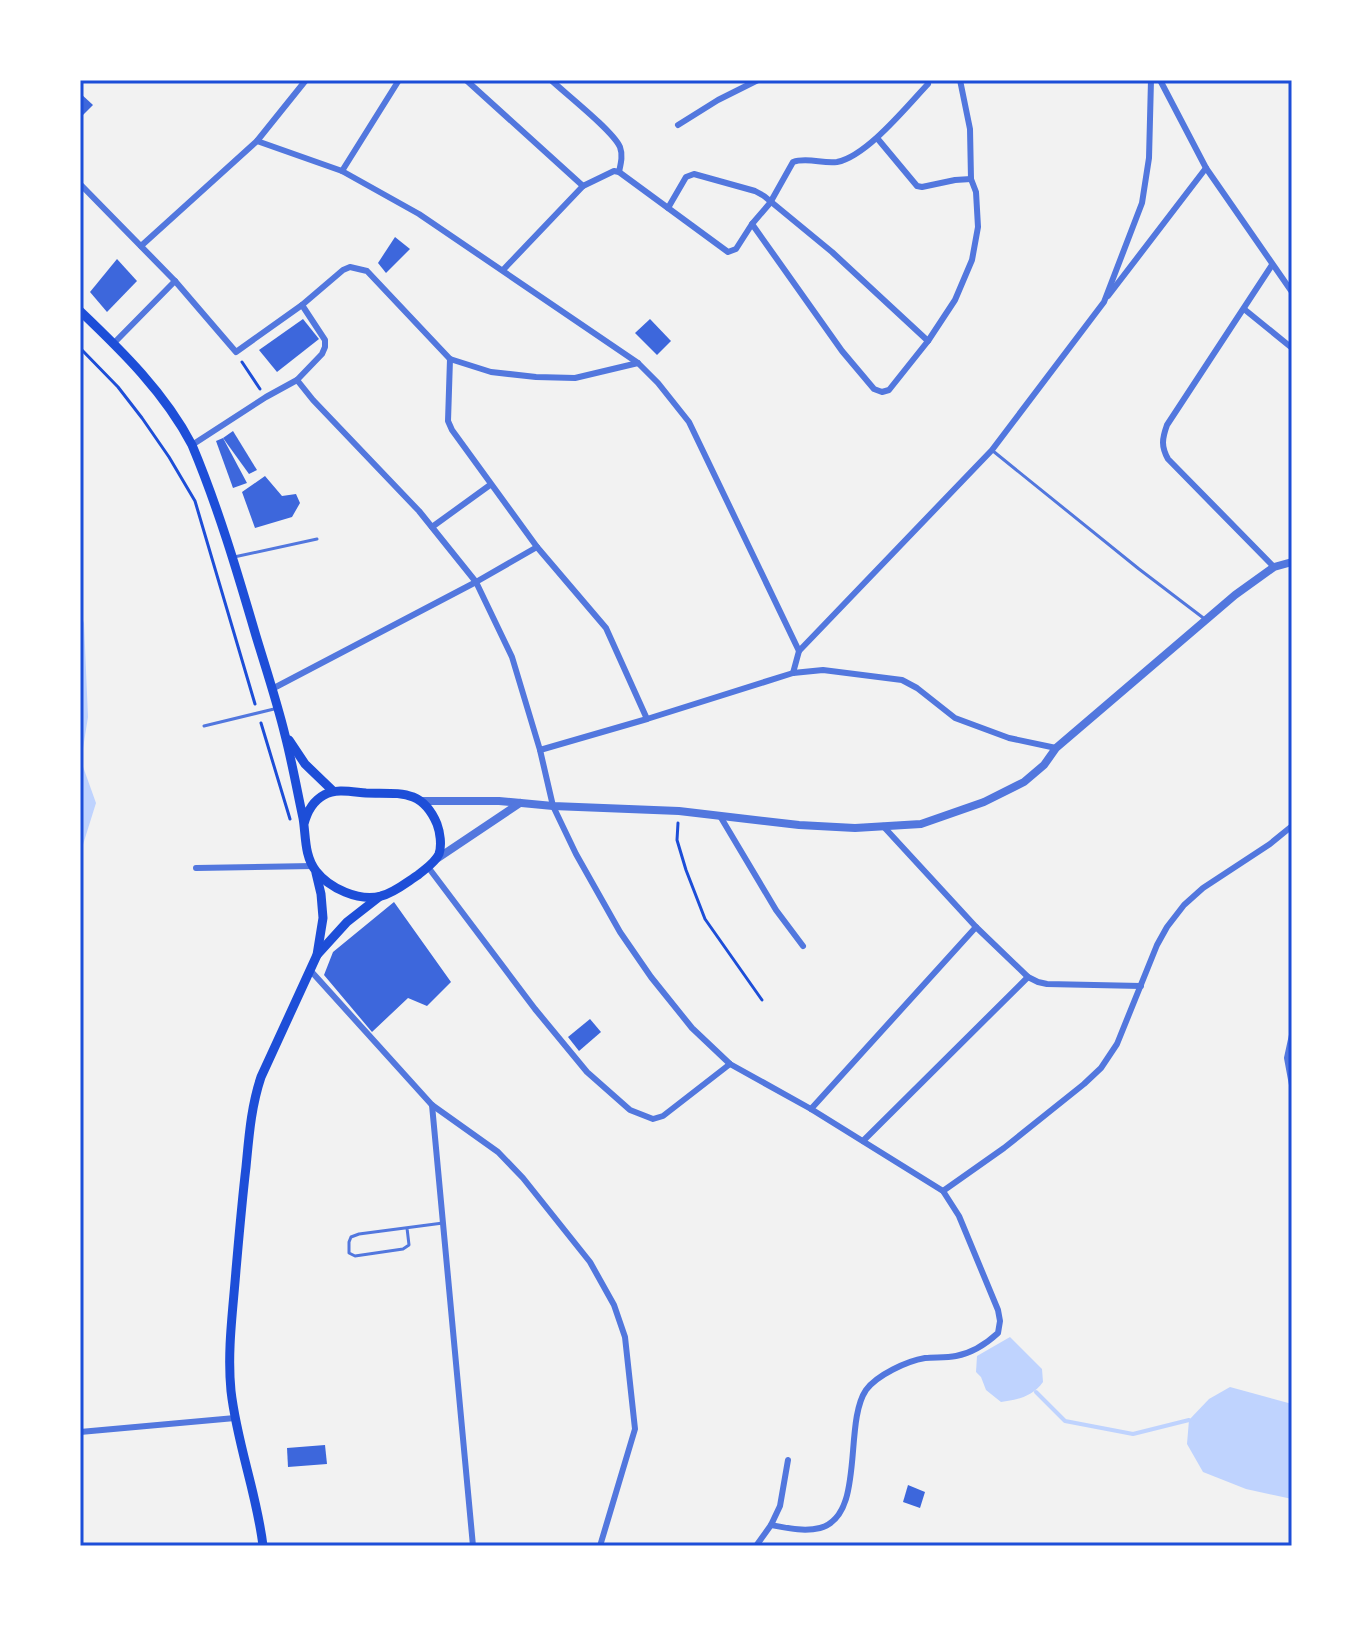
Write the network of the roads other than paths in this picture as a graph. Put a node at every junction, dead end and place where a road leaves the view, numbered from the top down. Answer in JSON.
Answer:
{"nodes":[{"id":1,"x":306,"y":80,"type":"edge"},
{"id":2,"x":399,"y":80,"type":"edge"},
{"id":3,"x":466,"y":80,"type":"edge"},
{"id":4,"x":551,"y":80,"type":"edge"},
{"id":5,"x":758,"y":80,"type":"edge"},
{"id":6,"x":960,"y":80,"type":"edge"},
{"id":7,"x":1151,"y":80,"type":"edge"},
{"id":8,"x":1160,"y":80,"type":"edge"},
{"id":9,"x":928,"y":84,"type":"dead end"},
{"id":10,"x":678,"y":125,"type":"dead end"},
{"id":11,"x":877,"y":138,"type":"junction"},
{"id":12,"x":257,"y":141,"type":"junction"},
{"id":13,"x":1206,"y":168,"type":"junction"},
{"id":14,"x":342,"y":171,"type":"junction"},
{"id":15,"x":619,"y":172,"type":"junction"},
{"id":16,"x":971,"y":179,"type":"junction"},
{"id":17,"x":80,"y":184,"type":"edge"},
{"id":18,"x":583,"y":186,"type":"junction"},
{"id":19,"x":770,"y":203,"type":"junction"},
{"id":20,"x":668,"y":208,"type":"junction"},
{"id":21,"x":752,"y":224,"type":"junction"},
{"id":22,"x":141,"y":246,"type":"junction"},
{"id":23,"x":1272,"y":265,"type":"junction"},
{"id":24,"x":503,"y":270,"type":"junction"},
{"id":25,"x":175,"y":281,"type":"junction"},
{"id":26,"x":1292,"y":292,"type":"edge"},
{"id":27,"x":1104,"y":302,"type":"junction"},
{"id":28,"x":302,"y":305,"type":"junction"},
{"id":29,"x":1244,"y":309,"type":"junction"},
{"id":30,"x":80,"y":311,"type":"edge"},
{"id":31,"x":928,"y":341,"type":"junction"},
{"id":32,"x":114,"y":343,"type":"junction"},
{"id":33,"x":1292,"y":348,"type":"edge"},
{"id":34,"x":450,"y":359,"type":"junction"},
{"id":35,"x":638,"y":363,"type":"junction"},
{"id":36,"x":297,"y":380,"type":"junction"},
{"id":37,"x":192,"y":445,"type":"junction"},
{"id":38,"x":992,"y":450,"type":"junction"},
{"id":39,"x":490,"y":485,"type":"junction"},
{"id":40,"x":432,"y":527,"type":"junction"},
{"id":41,"x":317,"y":539,"type":"dead end"},
{"id":42,"x":537,"y":547,"type":"junction"},
{"id":43,"x":233,"y":557,"type":"junction"},
{"id":44,"x":1292,"y":562,"type":"edge"},
{"id":45,"x":1274,"y":567,"type":"junction"},
{"id":46,"x":476,"y":582,"type":"junction"},
{"id":47,"x":1206,"y":620,"type":"junction"},
{"id":48,"x":799,"y":651,"type":"junction"},
{"id":49,"x":793,"y":673,"type":"junction"},
{"id":50,"x":272,"y":690,"type":"junction"},
{"id":51,"x":278,"y":709,"type":"junction"},
{"id":52,"x":647,"y":719,"type":"junction"},
{"id":53,"x":204,"y":726,"type":"dead end"},
{"id":54,"x":285,"y":734,"type":"junction"},
{"id":55,"x":1056,"y":748,"type":"junction"},
{"id":56,"x":540,"y":750,"type":"junction"},
{"id":57,"x":333,"y":791,"type":"junction"},
{"id":58,"x":422,"y":801,"type":"junction"},
{"id":59,"x":520,"y":803,"type":"junction"},
{"id":60,"x":553,"y":806,"type":"junction"},
{"id":61,"x":720,"y":816,"type":"junction"},
{"id":62,"x":304,"y":824,"type":"junction"},
{"id":63,"x":883,"y":826,"type":"junction"},
{"id":64,"x":1292,"y":826,"type":"edge"},
{"id":65,"x":431,"y":864,"type":"junction"},
{"id":66,"x":196,"y":868,"type":"dead end"},
{"id":67,"x":314,"y":868,"type":"junction"},
{"id":68,"x":379,"y":897,"type":"junction"},
{"id":69,"x":976,"y":927,"type":"junction"},
{"id":70,"x":803,"y":946,"type":"dead end"},
{"id":71,"x":317,"y":955,"type":"junction"},
{"id":72,"x":310,"y":970,"type":"junction"},
{"id":73,"x":1028,"y":977,"type":"junction"},
{"id":74,"x":1141,"y":986,"type":"junction"},
{"id":75,"x":1292,"y":1035,"type":"edge"},
{"id":76,"x":730,"y":1064,"type":"junction"},
{"id":77,"x":1292,"y":1085,"type":"edge"},
{"id":78,"x":432,"y":1105,"type":"junction"},
{"id":79,"x":811,"y":1109,"type":"junction"},
{"id":80,"x":863,"y":1141,"type":"junction"},
{"id":81,"x":943,"y":1191,"type":"junction"},
{"id":82,"x":443,"y":1223,"type":"junction"},
{"id":83,"x":407,"y":1228,"type":"junction"},
{"id":84,"x":235,"y":1418,"type":"junction"},
{"id":85,"x":80,"y":1432,"type":"edge"},
{"id":86,"x":788,"y":1460,"type":"dead end"},
{"id":87,"x":771,"y":1525,"type":"junction"},
{"id":88,"x":263,"y":1546,"type":"edge"},
{"id":89,"x":473,"y":1546,"type":"edge"},
{"id":90,"x":600,"y":1546,"type":"edge"},
{"id":91,"x":756,"y":1546,"type":"edge"}],
"edges":[{"from":1,"to":12,"type":"street"},
{"from":2,"to":14,"type":"street"},
{"from":3,"to":18,"type":"street"},
{"from":4,"to":15,"type":"street"},
{"from":5,"to":10,"type":"street"},
{"from":6,"to":16,"type":"street"},
{"from":7,"to":27,"type":"street"},
{"from":8,"to":13,"type":"street"},
{"from":9,"to":11,"type":"street"},
{"from":11,"to":16,"type":"street"},
{"from":11,"to":19,"type":"street"},
{"from":12,"to":14,"type":"street"},
{"from":12,"to":22,"type":"street"},
{"from":13,"to":23,"type":"street"},
{"from":13,"to":27,"type":"street"},
{"from":14,"to":24,"type":"street"},
{"from":15,"to":18,"type":"street"},
{"from":15,"to":20,"type":"street"},
{"from":16,"to":31,"type":"street"},
{"from":17,"to":22,"type":"street"},
{"from":18,"to":24,"type":"street"},
{"from":19,"to":20,"type":"street"},
{"from":19,"to":21,"type":"street"},
{"from":19,"to":31,"type":"street"},
{"from":20,"to":21,"type":"street"},
{"from":21,"to":31,"type":"street"},
{"from":22,"to":25,"type":"street"},
{"from":23,"to":26,"type":"street"},
{"from":23,"to":29,"type":"street"},
{"from":24,"to":35,"type":"street"},
{"from":25,"to":28,"type":"street"},
{"from":25,"to":32,"type":"street"},
{"from":27,"to":38,"type":"street"},
{"from":28,"to":34,"type":"street"},
{"from":28,"to":36,"type":"street"},
{"from":29,"to":33,"type":"street"},
{"from":29,"to":45,"type":"street"},
{"from":30,"to":32,"type":"main road"},
{"from":32,"to":37,"type":"main road"},
{"from":34,"to":35,"type":"street"},
{"from":34,"to":39,"type":"street"},
{"from":35,"to":48,"type":"street"},
{"from":36,"to":37,"type":"street"},
{"from":36,"to":40,"type":"street"},
{"from":37,"to":43,"type":"main road"},
{"from":38,"to":47,"type":"lane"},
{"from":38,"to":48,"type":"street"},
{"from":39,"to":40,"type":"street"},
{"from":39,"to":42,"type":"street"},
{"from":40,"to":46,"type":"street"},
{"from":41,"to":43,"type":"lane"},
{"from":42,"to":46,"type":"street"},
{"from":42,"to":52,"type":"street"},
{"from":43,"to":50,"type":"main road"},
{"from":44,"to":45,"type":"street"},
{"from":45,"to":47,"type":"street"},
{"from":46,"to":50,"type":"street"},
{"from":46,"to":56,"type":"street"},
{"from":47,"to":55,"type":"street"},
{"from":48,"to":49,"type":"street"},
{"from":49,"to":52,"type":"street"},
{"from":49,"to":55,"type":"street"},
{"from":50,"to":51,"type":"main road"},
{"from":51,"to":53,"type":"lane"},
{"from":51,"to":54,"type":"main road"},
{"from":52,"to":56,"type":"street"},
{"from":54,"to":57,"type":"main road"},
{"from":54,"to":62,"type":"main road"},
{"from":55,"to":63,"type":"street"},
{"from":56,"to":60,"type":"street"},
{"from":57,"to":58,"type":"main road"},
{"from":57,"to":62,"type":"main road"},
{"from":58,"to":59,"type":"street"},
{"from":58,"to":65,"type":"main road"},
{"from":59,"to":60,"type":"street"},
{"from":59,"to":65,"type":"street"},
{"from":60,"to":61,"type":"street"},
{"from":60,"to":76,"type":"street"},
{"from":61,"to":63,"type":"street"},
{"from":61,"to":70,"type":"street"},
{"from":62,"to":67,"type":"main road"},
{"from":63,"to":69,"type":"street"},
{"from":64,"to":74,"type":"street"},
{"from":65,"to":68,"type":"main road"},
{"from":65,"to":76,"type":"street"},
{"from":66,"to":67,"type":"street"},
{"from":67,"to":68,"type":"main road"},
{"from":67,"to":71,"type":"main road"},
{"from":68,"to":71,"type":"main road"},
{"from":69,"to":73,"type":"street"},
{"from":69,"to":79,"type":"street"},
{"from":71,"to":72,"type":"main road"},
{"from":72,"to":78,"type":"street"},
{"from":72,"to":84,"type":"main road"},
{"from":73,"to":74,"type":"street"},
{"from":73,"to":80,"type":"street"},
{"from":74,"to":81,"type":"street"},
{"from":75,"to":77,"type":"street"},
{"from":76,"to":79,"type":"street"},
{"from":78,"to":82,"type":"street"},
{"from":78,"to":90,"type":"street"},
{"from":79,"to":80,"type":"street"},
{"from":80,"to":81,"type":"street"},
{"from":81,"to":87,"type":"street"},
{"from":82,"to":83,"type":"lane"},
{"from":82,"to":89,"type":"street"},
{"from":83,"to":83,"type":"lane"},
{"from":84,"to":85,"type":"street"},
{"from":84,"to":88,"type":"main road"},
{"from":86,"to":87,"type":"street"},
{"from":87,"to":91,"type":"street"}]}
